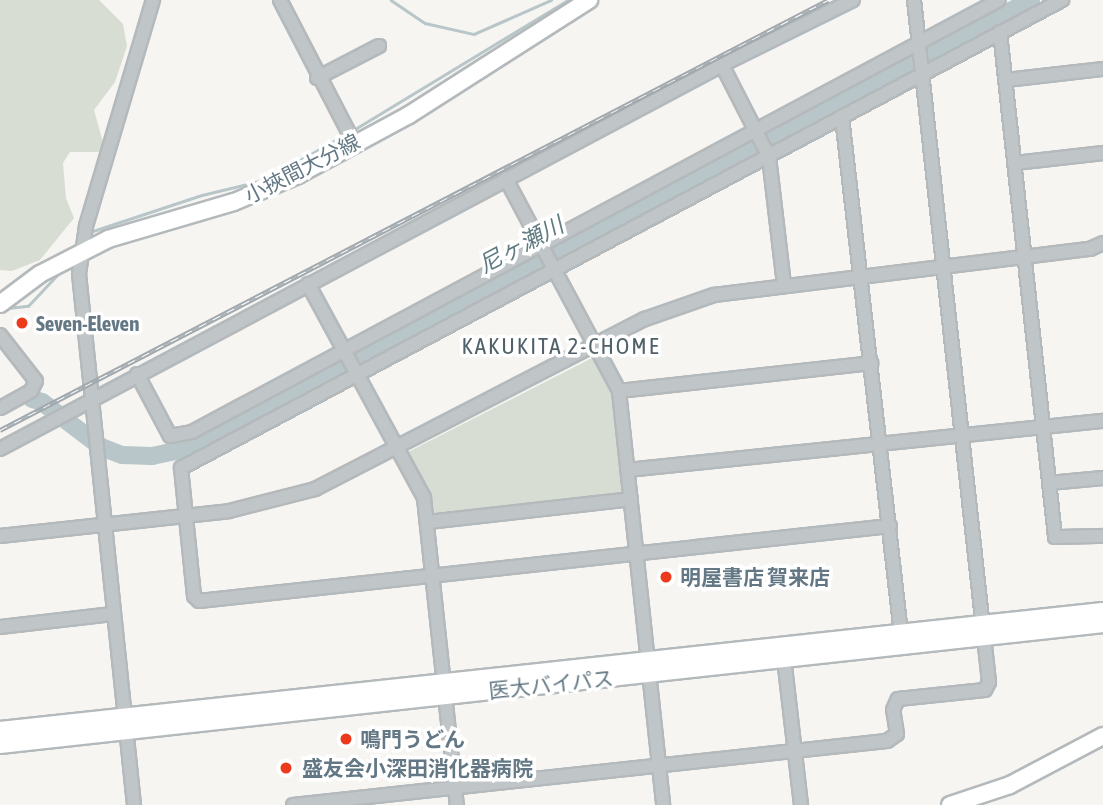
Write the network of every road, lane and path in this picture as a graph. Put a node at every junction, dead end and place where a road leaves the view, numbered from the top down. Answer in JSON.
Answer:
{"nodes":[{"id":1,"x":153,"y":0,"type":"edge"},
{"id":2,"x":280,"y":0,"type":"edge"},
{"id":3,"x":853,"y":0,"type":"edge"},
{"id":4,"x":914,"y":0,"type":"edge"},
{"id":5,"x":999,"y":0,"type":"edge"},
{"id":6,"x":1062,"y":0,"type":"edge"},
{"id":7,"x":583,"y":2,"type":"edge"},
{"id":8,"x":1000,"y":32,"type":"junction"},
{"id":9,"x":379,"y":46,"type":"dead end"},
{"id":10,"x":920,"y":48,"type":"junction"},
{"id":11,"x":722,"y":65,"type":"junction"},
{"id":12,"x":1103,"y":69,"type":"edge"},
{"id":13,"x":921,"y":72,"type":"junction"},
{"id":14,"x":317,"y":78,"type":"junction"},
{"id":15,"x":1006,"y":80,"type":"junction"},
{"id":16,"x":842,"y":117,"type":"junction"},
{"id":17,"x":756,"y":132,"type":"junction"},
{"id":18,"x":354,"y":143,"type":"junction"},
{"id":19,"x":1103,"y":153,"type":"edge"},
{"id":20,"x":768,"y":156,"type":"junction"},
{"id":21,"x":1015,"y":163,"type":"junction"},
{"id":22,"x":506,"y":179,"type":"junction"},
{"id":23,"x":1103,"y":243,"type":"edge"},
{"id":24,"x":542,"y":246,"type":"junction"},
{"id":25,"x":80,"y":253,"type":"junction"},
{"id":26,"x":1025,"y":257,"type":"junction"},
{"id":27,"x":943,"y":266,"type":"junction"},
{"id":28,"x":556,"y":273,"type":"junction"},
{"id":29,"x":861,"y":274,"type":"junction"},
{"id":30,"x":308,"y":284,"type":"junction"},
{"id":31,"x":784,"y":284,"type":"junction"},
{"id":32,"x":0,"y":304,"type":"edge"},
{"id":33,"x":0,"y":335,"type":"edge"},
{"id":34,"x":594,"y":345,"type":"junction"},
{"id":35,"x":345,"y":351,"type":"junction"},
{"id":36,"x":871,"y":363,"type":"junction"},
{"id":37,"x":137,"y":374,"type":"junction"},
{"id":38,"x":358,"y":376,"type":"junction"},
{"id":39,"x":619,"y":391,"type":"junction"},
{"id":40,"x":89,"y":399,"type":"junction"},
{"id":41,"x":0,"y":408,"type":"edge"},
{"id":42,"x":1103,"y":421,"type":"edge"},
{"id":43,"x":1043,"y":427,"type":"junction"},
{"id":44,"x":962,"y":436,"type":"junction"},
{"id":45,"x":881,"y":444,"type":"junction"},
{"id":46,"x":0,"y":449,"type":"edge"},
{"id":47,"x":398,"y":449,"type":"junction"},
{"id":48,"x":627,"y":470,"type":"junction"},
{"id":49,"x":1103,"y":478,"type":"edge"},
{"id":50,"x":1049,"y":483,"type":"junction"},
{"id":51,"x":631,"y":499,"type":"junction"},
{"id":52,"x":185,"y":516,"type":"junction"},
{"id":53,"x":427,"y":522,"type":"junction"},
{"id":54,"x":103,"y":525,"type":"junction"},
{"id":55,"x":890,"y":526,"type":"junction"},
{"id":56,"x":0,"y":536,"type":"edge"},
{"id":57,"x":1103,"y":536,"type":"edge"},
{"id":58,"x":636,"y":554,"type":"junction"},
{"id":59,"x":433,"y":576,"type":"junction"},
{"id":60,"x":1103,"y":611,"type":"edge"},
{"id":61,"x":113,"y":614,"type":"junction"},
{"id":62,"x":1103,"y":624,"type":"edge"},
{"id":63,"x":0,"y":628,"type":"edge"},
{"id":64,"x":983,"y":630,"type":"junction"},
{"id":65,"x":901,"y":632,"type":"junction"},
{"id":66,"x":784,"y":658,"type":"junction"},
{"id":67,"x":648,"y":666,"type":"junction"},
{"id":68,"x":445,"y":689,"type":"junction"},
{"id":69,"x":125,"y":724,"type":"junction"},
{"id":70,"x":0,"y":730,"type":"edge"},
{"id":71,"x":1103,"y":736,"type":"edge"},
{"id":72,"x":0,"y":745,"type":"edge"},
{"id":73,"x":794,"y":751,"type":"junction"},
{"id":74,"x":659,"y":764,"type":"junction"},
{"id":75,"x":456,"y":788,"type":"junction"},
{"id":76,"x":134,"y":805,"type":"edge"},
{"id":77,"x":293,"y":805,"type":"edge"},
{"id":78,"x":457,"y":805,"type":"edge"},
{"id":79,"x":663,"y":805,"type":"edge"},
{"id":80,"x":795,"y":805,"type":"edge"},
{"id":81,"x":801,"y":805,"type":"edge"},
{"id":82,"x":950,"y":805,"type":"edge"}],
"edges":[{"from":1,"to":25,"type":"street"},
{"from":2,"to":14,"type":"street"},
{"from":3,"to":11,"type":"street"},
{"from":4,"to":10,"type":"street"},
{"from":5,"to":10,"type":"street"},
{"from":6,"to":8,"type":"street"},
{"from":7,"to":18,"type":"main road","name":"小挾間大分線"},
{"from":8,"to":13,"type":"street"},
{"from":8,"to":15,"type":"street"},
{"from":9,"to":14,"type":"street"},
{"from":10,"to":13,"type":"street"},
{"from":10,"to":17,"type":"street"},
{"from":11,"to":17,"type":"street"},
{"from":11,"to":22,"type":"street"},
{"from":12,"to":15,"type":"street"},
{"from":13,"to":16,"type":"street"},
{"from":13,"to":27,"type":"street"},
{"from":14,"to":18,"type":"street"},
{"from":15,"to":21,"type":"street"},
{"from":16,"to":20,"type":"street"},
{"from":16,"to":29,"type":"street"},
{"from":17,"to":20,"type":"street"},
{"from":17,"to":24,"type":"street"},
{"from":18,"to":25,"type":"main road","name":"小挾間大分線"},
{"from":19,"to":21,"type":"street"},
{"from":20,"to":28,"type":"street"},
{"from":20,"to":31,"type":"street"},
{"from":21,"to":26,"type":"street"},
{"from":22,"to":24,"type":"street"},
{"from":22,"to":30,"type":"street"},
{"from":23,"to":26,"type":"street"},
{"from":24,"to":28,"type":"street"},
{"from":24,"to":35,"type":"street"},
{"from":25,"to":32,"type":"main road","name":"小挾間大分線"},
{"from":25,"to":40,"type":"street"},
{"from":26,"to":27,"type":"street"},
{"from":26,"to":43,"type":"street"},
{"from":27,"to":29,"type":"street"},
{"from":27,"to":44,"type":"street"},
{"from":28,"to":34,"type":"street"},
{"from":28,"to":38,"type":"street"},
{"from":29,"to":31,"type":"street"},
{"from":29,"to":36,"type":"street"},
{"from":30,"to":35,"type":"street"},
{"from":30,"to":37,"type":"street"},
{"from":31,"to":34,"type":"street"},
{"from":33,"to":41,"type":"street"},
{"from":34,"to":39,"type":"street"},
{"from":34,"to":47,"type":"street"},
{"from":35,"to":37,"type":"street"},
{"from":35,"to":38,"type":"street"},
{"from":36,"to":39,"type":"street"},
{"from":36,"to":45,"type":"street"},
{"from":37,"to":40,"type":"street"},
{"from":38,"to":47,"type":"street"},
{"from":38,"to":52,"type":"street"},
{"from":39,"to":48,"type":"street"},
{"from":40,"to":46,"type":"street"},
{"from":40,"to":54,"type":"street"},
{"from":42,"to":43,"type":"street"},
{"from":43,"to":44,"type":"street"},
{"from":43,"to":50,"type":"street"},
{"from":44,"to":45,"type":"street"},
{"from":44,"to":64,"type":"street"},
{"from":45,"to":48,"type":"street"},
{"from":45,"to":55,"type":"street"},
{"from":47,"to":52,"type":"street"},
{"from":47,"to":53,"type":"street"},
{"from":48,"to":51,"type":"street"},
{"from":49,"to":50,"type":"street"},
{"from":50,"to":57,"type":"street"},
{"from":51,"to":53,"type":"street"},
{"from":51,"to":58,"type":"street"},
{"from":52,"to":54,"type":"street"},
{"from":52,"to":59,"type":"street"},
{"from":53,"to":59,"type":"street"},
{"from":54,"to":56,"type":"street"},
{"from":54,"to":61,"type":"street"},
{"from":55,"to":58,"type":"street"},
{"from":55,"to":65,"type":"street"},
{"from":58,"to":59,"type":"street"},
{"from":58,"to":67,"type":"street"},
{"from":59,"to":68,"type":"street"},
{"from":60,"to":64,"type":"main road","name":"医大バイパス"},
{"from":61,"to":63,"type":"street"},
{"from":61,"to":69,"type":"street"},
{"from":62,"to":64,"type":"main road","name":"医大バイパス"},
{"from":64,"to":65,"type":"main road","name":"医大バイパス"},
{"from":64,"to":66,"type":"main road","name":"医大バイパス"},
{"from":64,"to":73,"type":"street"},
{"from":65,"to":67,"type":"main road","name":"医大バイパス"},
{"from":66,"to":67,"type":"main road","name":"医大バイパス"},
{"from":66,"to":73,"type":"street"},
{"from":67,"to":68,"type":"main road","name":"医大バイパス"},
{"from":67,"to":74,"type":"street"},
{"from":68,"to":69,"type":"main road","name":"医大バイパス"},
{"from":68,"to":75,"type":"street"},
{"from":69,"to":70,"type":"main road","name":"医大バイパス"},
{"from":69,"to":72,"type":"main road","name":"医大バイパス"},
{"from":69,"to":76,"type":"street"},
{"from":71,"to":82,"type":"main road"},
{"from":73,"to":74,"type":"street"},
{"from":73,"to":81,"type":"street"},
{"from":74,"to":75,"type":"street"},
{"from":74,"to":79,"type":"street"},
{"from":75,"to":77,"type":"street"},
{"from":75,"to":78,"type":"street"},
{"from":80,"to":81,"type":"street"}]}
